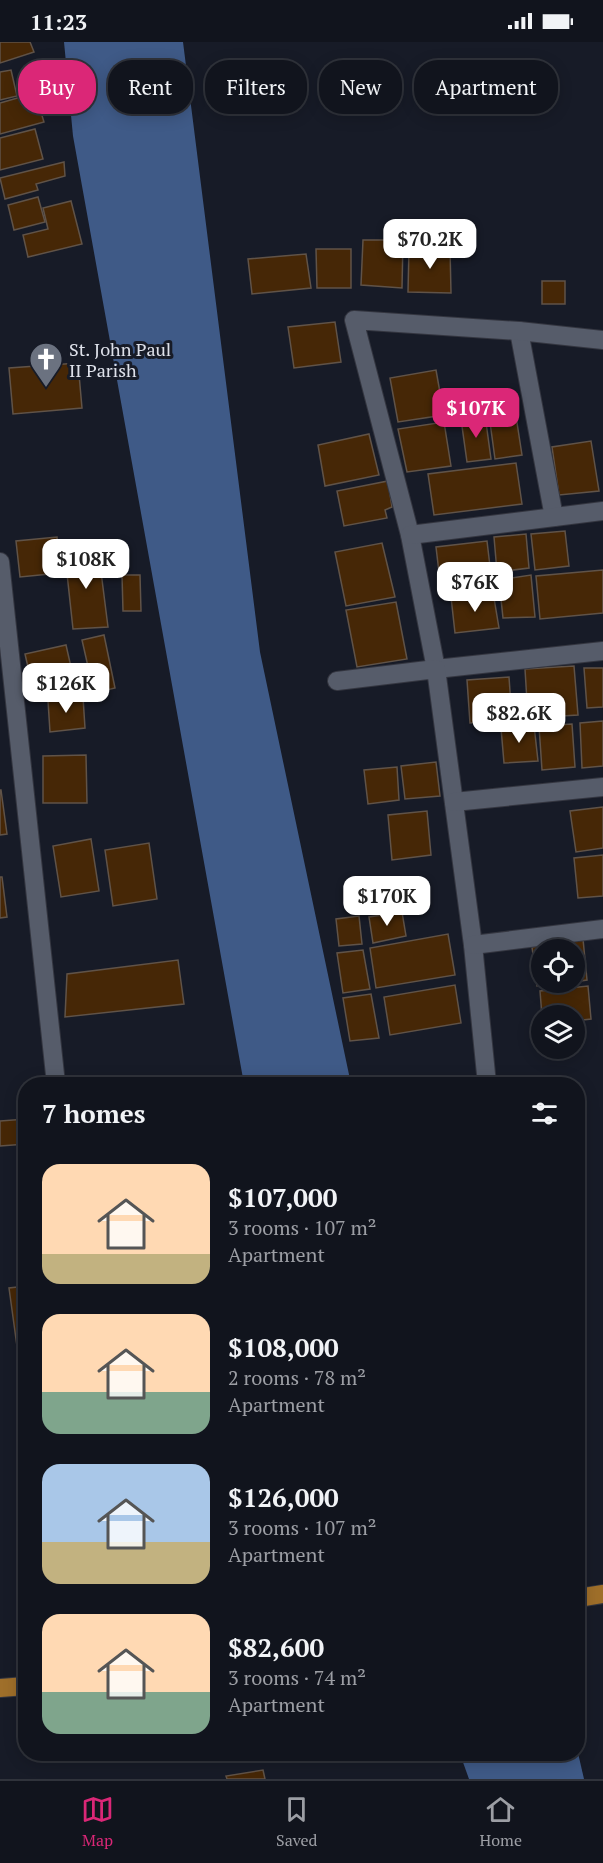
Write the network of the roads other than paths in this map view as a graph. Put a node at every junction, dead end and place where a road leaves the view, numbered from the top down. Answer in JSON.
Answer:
{"nodes":[{"id":1,"x":519,"y":331,"type":"junction"},
{"id":2,"x":603,"y":340,"type":"edge"},
{"id":3,"x":603,"y":511,"type":"edge"},
{"id":4,"x":554,"y":517,"type":"junction"},
{"id":5,"x":410,"y":535,"type":"junction"},
{"id":6,"x":0,"y":562,"type":"edge"},
{"id":7,"x":603,"y":651,"type":"edge"},
{"id":8,"x":436,"y":669,"type":"junction"},
{"id":9,"x":337,"y":681,"type":"dead end"},
{"id":10,"x":603,"y":788,"type":"edge"},
{"id":11,"x":454,"y":802,"type":"junction"},
{"id":12,"x":603,"y":929,"type":"edge"},
{"id":13,"x":473,"y":945,"type":"junction"},
{"id":14,"x":55,"y":1077,"type":"edge"},
{"id":15,"x":486,"y":1077,"type":"edge"},
{"id":16,"x":603,"y":1594,"type":"edge"},
{"id":17,"x":585,"y":1597,"type":"edge"},
{"id":18,"x":18,"y":1687,"type":"edge"},
{"id":19,"x":0,"y":1688,"type":"edge"}],
"edges":[{"from":1,"to":2,"type":"street"},
{"from":1,"to":4,"type":"street"},
{"from":1,"to":5,"type":"street"},
{"from":3,"to":4,"type":"street"},
{"from":4,"to":5,"type":"street"},
{"from":5,"to":8,"type":"street"},
{"from":6,"to":14,"type":"street"},
{"from":7,"to":8,"type":"street"},
{"from":8,"to":9,"type":"street"},
{"from":8,"to":11,"type":"street"},
{"from":10,"to":11,"type":"street"},
{"from":11,"to":13,"type":"street"},
{"from":12,"to":13,"type":"street"},
{"from":13,"to":15,"type":"street"},
{"from":16,"to":17,"type":"main road"},
{"from":18,"to":19,"type":"main road"}]}
